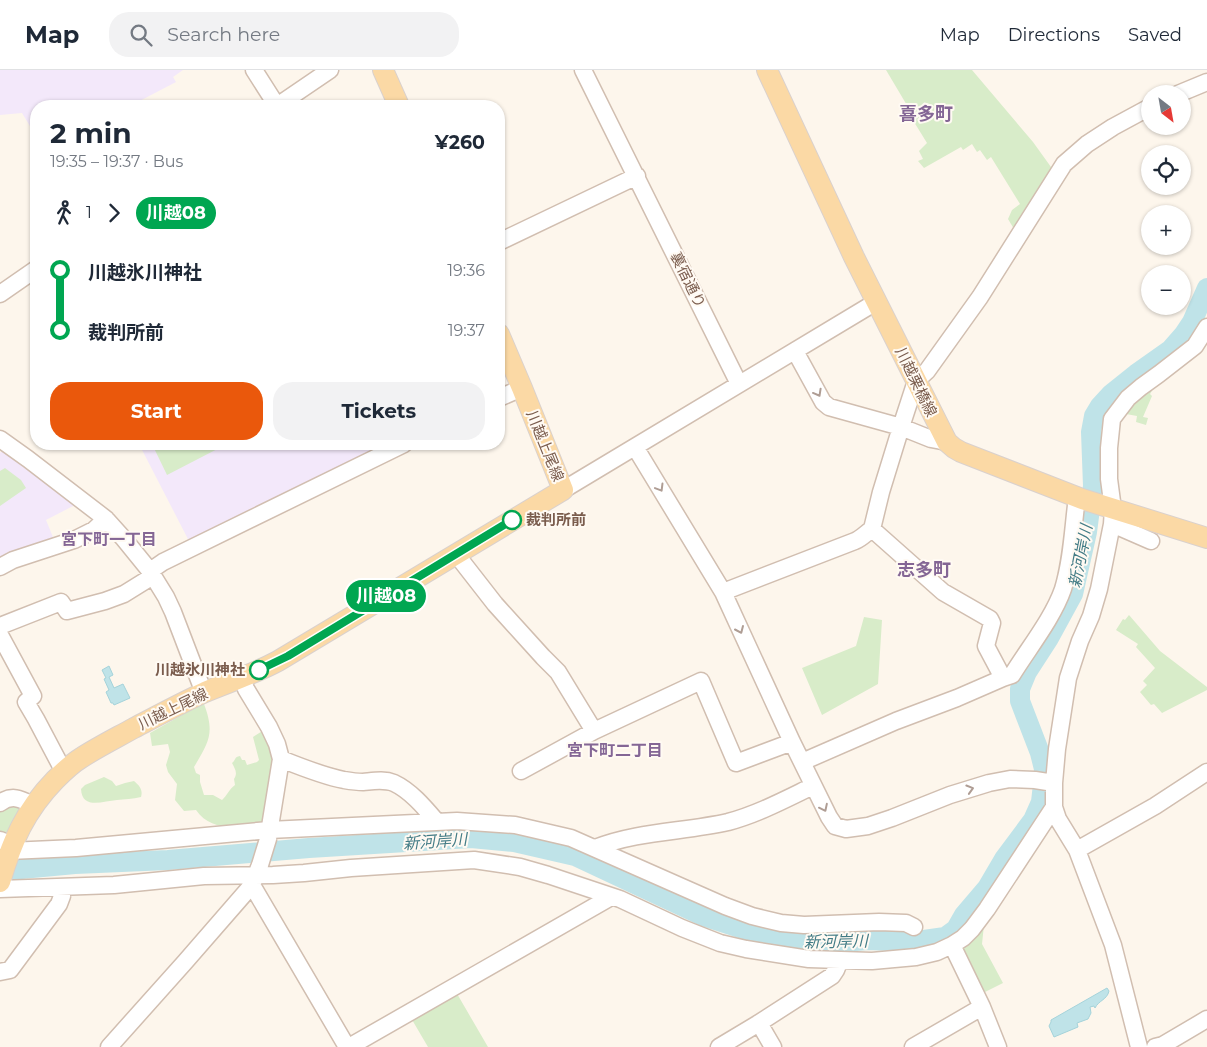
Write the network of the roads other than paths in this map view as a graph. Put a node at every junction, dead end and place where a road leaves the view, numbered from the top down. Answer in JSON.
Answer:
{"nodes":[{"id":1,"x":254,"y":70,"type":"edge"},
{"id":2,"x":330,"y":70,"type":"edge"},
{"id":3,"x":383,"y":70,"type":"edge"},
{"id":4,"x":583,"y":70,"type":"edge"},
{"id":5,"x":766,"y":70,"type":"edge"},
{"id":6,"x":1207,"y":82,"type":"edge"},
{"id":7,"x":1191,"y":89,"type":"edge"},
{"id":8,"x":273,"y":100,"type":"edge"},
{"id":9,"x":286,"y":100,"type":"edge"},
{"id":10,"x":396,"y":100,"type":"edge"},
{"id":11,"x":1141,"y":112,"type":"edge"},
{"id":12,"x":637,"y":176,"type":"junction"},
{"id":13,"x":505,"y":239,"type":"edge"},
{"id":14,"x":30,"y":273,"type":"edge"},
{"id":15,"x":0,"y":294,"type":"edge"},
{"id":16,"x":876,"y":302,"type":"junction"},
{"id":17,"x":1207,"y":327,"type":"edge"},
{"id":18,"x":505,"y":348,"type":"edge"},
{"id":19,"x":794,"y":351,"type":"junction"},
{"id":20,"x":916,"y":381,"type":"junction"},
{"id":21,"x":739,"y":384,"type":"junction"},
{"id":22,"x":522,"y":388,"type":"junction"},
{"id":23,"x":505,"y":395,"type":"edge"},
{"id":24,"x":900,"y":427,"type":"junction"},
{"id":25,"x":0,"y":440,"type":"edge"},
{"id":26,"x":947,"y":442,"type":"junction"},
{"id":27,"x":635,"y":447,"type":"junction"},
{"id":28,"x":392,"y":450,"type":"edge"},
{"id":29,"x":563,"y":490,"type":"junction"},
{"id":30,"x":1079,"y":498,"type":"junction"},
{"id":31,"x":1110,"y":513,"type":"junction"},
{"id":32,"x":106,"y":519,"type":"junction"},
{"id":33,"x":872,"y":529,"type":"junction"},
{"id":34,"x":1207,"y":538,"type":"edge"},
{"id":35,"x":1151,"y":541,"type":"dead end"},
{"id":36,"x":456,"y":554,"type":"junction"},
{"id":37,"x":0,"y":567,"type":"edge"},
{"id":38,"x":151,"y":574,"type":"junction"},
{"id":39,"x":723,"y":592,"type":"junction"},
{"id":40,"x":0,"y":626,"type":"edge"},
{"id":41,"x":0,"y":635,"type":"edge"},
{"id":42,"x":242,"y":678,"type":"junction"},
{"id":43,"x":1003,"y":678,"type":"junction"},
{"id":44,"x":204,"y":693,"type":"junction"},
{"id":45,"x":594,"y":732,"type":"junction"},
{"id":46,"x":792,"y":742,"type":"junction"},
{"id":47,"x":281,"y":760,"type":"junction"},
{"id":48,"x":802,"y":762,"type":"junction"},
{"id":49,"x":521,"y":771,"type":"dead end"},
{"id":50,"x":64,"y":772,"type":"junction"},
{"id":51,"x":1207,"y":772,"type":"edge"},
{"id":52,"x":1046,"y":782,"type":"junction"},
{"id":53,"x":813,"y":786,"type":"junction"},
{"id":54,"x":0,"y":803,"type":"edge"},
{"id":55,"x":33,"y":806,"type":"junction"},
{"id":56,"x":1054,"y":807,"type":"junction"},
{"id":57,"x":437,"y":822,"type":"junction"},
{"id":58,"x":268,"y":834,"type":"junction"},
{"id":59,"x":7,"y":848,"type":"edge"},
{"id":60,"x":595,"y":848,"type":"junction"},
{"id":61,"x":1078,"y":850,"type":"junction"},
{"id":62,"x":256,"y":875,"type":"junction"},
{"id":63,"x":0,"y":882,"type":"edge"},
{"id":64,"x":62,"y":888,"type":"junction"},
{"id":65,"x":0,"y":890,"type":"edge"},
{"id":66,"x":611,"y":897,"type":"junction"},
{"id":67,"x":914,"y":927,"type":"dead end"},
{"id":68,"x":952,"y":945,"type":"junction"},
{"id":69,"x":840,"y":960,"type":"junction"},
{"id":70,"x":0,"y":972,"type":"edge"},
{"id":71,"x":982,"y":1007,"type":"junction"},
{"id":72,"x":1207,"y":1018,"type":"edge"},
{"id":73,"x":759,"y":1023,"type":"junction"},
{"id":74,"x":109,"y":1047,"type":"edge"},
{"id":75,"x":348,"y":1047,"type":"edge"},
{"id":76,"x":718,"y":1047,"type":"edge"},
{"id":77,"x":773,"y":1047,"type":"edge"},
{"id":78,"x":913,"y":1047,"type":"edge"},
{"id":79,"x":998,"y":1047,"type":"edge"},
{"id":80,"x":1139,"y":1047,"type":"edge"},
{"id":81,"x":1155,"y":1047,"type":"edge"}],
"edges":[{"from":1,"to":8,"type":"street"},
{"from":2,"to":9,"type":"street"},
{"from":3,"to":10,"type":"main road"},
{"from":4,"to":12,"type":"street","name":"裏宿通り"},
{"from":5,"to":16,"type":"main road","name":"川越栗橋線"},
{"from":6,"to":7,"type":"street"},
{"from":11,"to":20,"type":"street"},
{"from":12,"to":13,"type":"street"},
{"from":12,"to":21,"type":"street","name":"裏宿通り"},
{"from":14,"to":15,"type":"street"},
{"from":16,"to":19,"type":"street"},
{"from":16,"to":20,"type":"main road","name":"川越栗橋線"},
{"from":17,"to":31,"type":"street"},
{"from":18,"to":22,"type":"main road","name":"川越上尾線"},
{"from":19,"to":21,"type":"street"},
{"from":19,"to":24,"type":"street","one_way":true},
{"from":20,"to":24,"type":"street"},
{"from":20,"to":26,"type":"main road","name":"川越栗橋線"},
{"from":21,"to":27,"type":"street"},
{"from":22,"to":23,"type":"street"},
{"from":22,"to":29,"type":"main road","name":"川越上尾線"},
{"from":24,"to":26,"type":"street"},
{"from":24,"to":33,"type":"street"},
{"from":25,"to":32,"type":"street"},
{"from":26,"to":30,"type":"main road"},
{"from":27,"to":29,"type":"street"},
{"from":27,"to":39,"type":"street","one_way":true},
{"from":28,"to":38,"type":"street"},
{"from":29,"to":36,"type":"main road","name":"川越上尾線"},
{"from":30,"to":31,"type":"main road"},
{"from":30,"to":43,"type":"street"},
{"from":31,"to":34,"type":"main road"},
{"from":31,"to":35,"type":"street"},
{"from":31,"to":52,"type":"street"},
{"from":32,"to":37,"type":"street"},
{"from":32,"to":38,"type":"street"},
{"from":33,"to":39,"type":"street"},
{"from":33,"to":43,"type":"street"},
{"from":36,"to":42,"type":"main road","name":"川越上尾線"},
{"from":36,"to":45,"type":"street"},
{"from":38,"to":40,"type":"street"},
{"from":38,"to":44,"type":"street"},
{"from":39,"to":46,"type":"street","one_way":true},
{"from":41,"to":50,"type":"street"},
{"from":42,"to":44,"type":"main road","name":"川越上尾線"},
{"from":42,"to":47,"type":"street"},
{"from":43,"to":48,"type":"street"},
{"from":44,"to":50,"type":"main road","name":"川越上尾線"},
{"from":45,"to":46,"type":"street"},
{"from":45,"to":49,"type":"street"},
{"from":46,"to":48,"type":"street"},
{"from":47,"to":57,"type":"street"},
{"from":47,"to":58,"type":"street"},
{"from":48,"to":53,"type":"street"},
{"from":50,"to":55,"type":"main road","name":"川越上尾線"},
{"from":51,"to":61,"type":"street"},
{"from":53,"to":52,"type":"street","one_way":true},
{"from":52,"to":56,"type":"street"},
{"from":53,"to":60,"type":"street"},
{"from":54,"to":55,"type":"street"},
{"from":55,"to":59,"type":"main road","name":"川越上尾線"},
{"from":56,"to":61,"type":"street"},
{"from":56,"to":68,"type":"street"},
{"from":57,"to":58,"type":"street"},
{"from":57,"to":60,"type":"street"},
{"from":58,"to":59,"type":"street"},
{"from":58,"to":62,"type":"street"},
{"from":59,"to":63,"type":"main road","name":"川越上尾線"},
{"from":60,"to":67,"type":"street"},
{"from":61,"to":80,"type":"street"},
{"from":62,"to":64,"type":"street"},
{"from":62,"to":66,"type":"street"},
{"from":62,"to":74,"type":"street"},
{"from":62,"to":75,"type":"street"},
{"from":64,"to":65,"type":"street"},
{"from":64,"to":70,"type":"street"},
{"from":66,"to":69,"type":"street"},
{"from":66,"to":75,"type":"street"},
{"from":68,"to":69,"type":"street"},
{"from":68,"to":71,"type":"street"},
{"from":69,"to":73,"type":"street"},
{"from":71,"to":78,"type":"street"},
{"from":71,"to":79,"type":"street"},
{"from":72,"to":81,"type":"street"},
{"from":73,"to":76,"type":"street"},
{"from":73,"to":77,"type":"street"}]}
